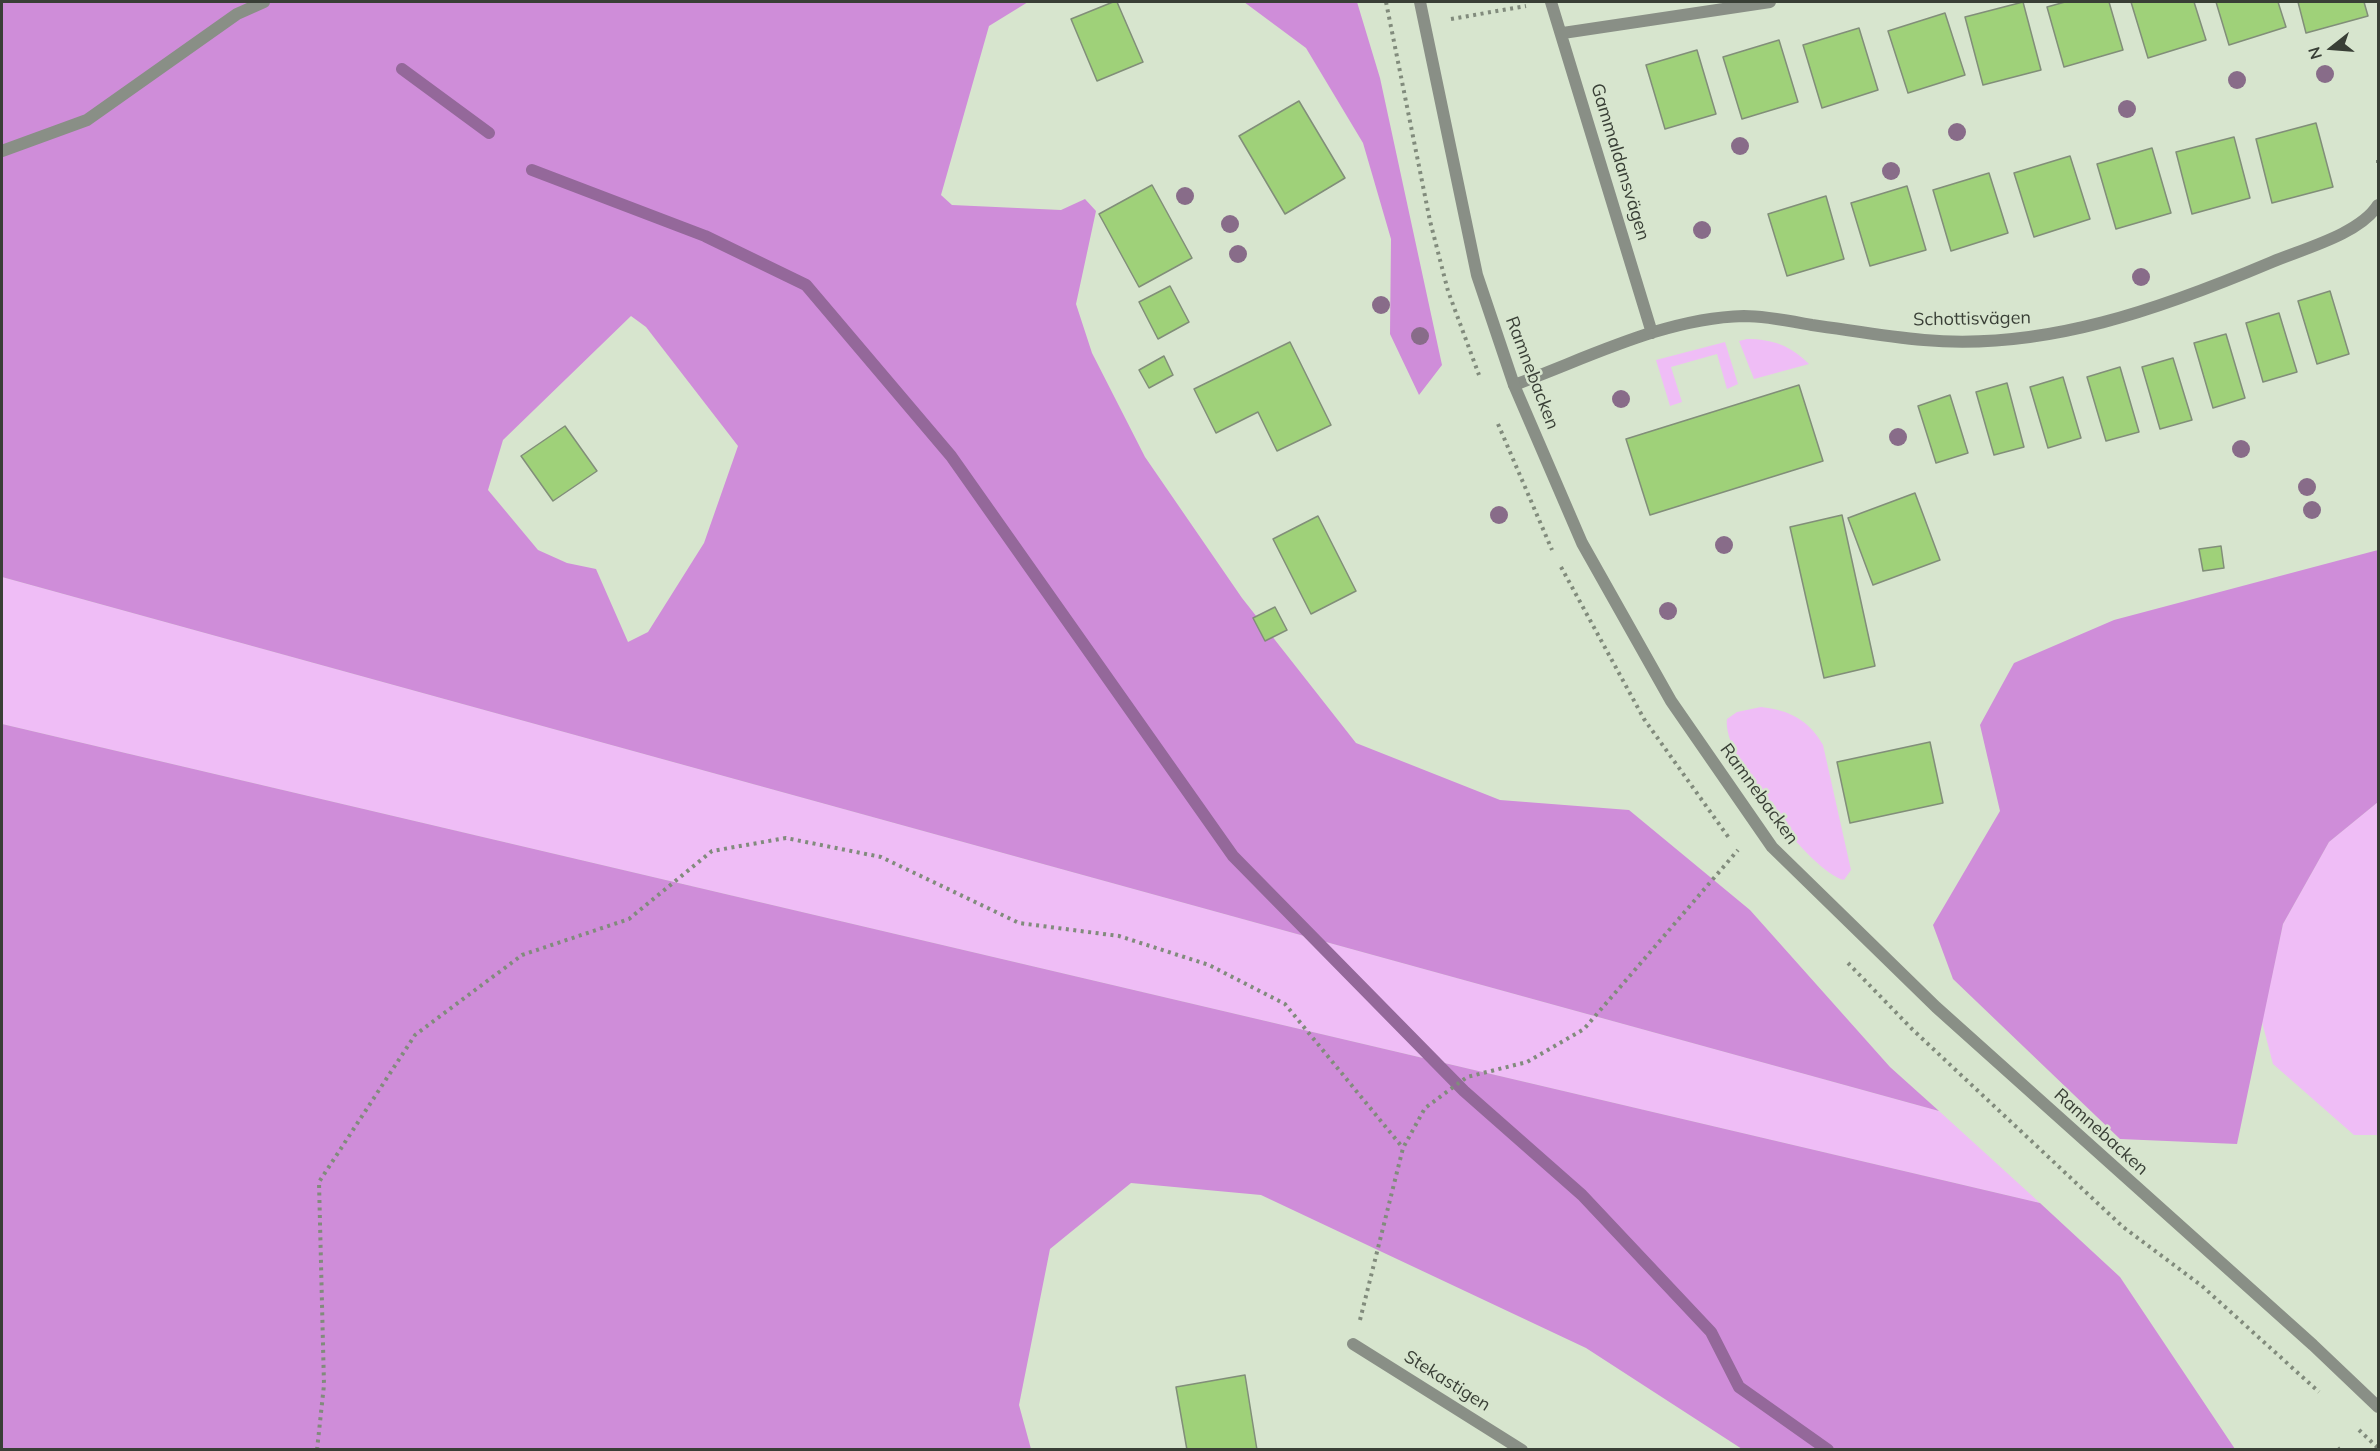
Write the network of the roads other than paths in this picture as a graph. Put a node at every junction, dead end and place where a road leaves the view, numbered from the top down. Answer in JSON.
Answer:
{"nodes":[{"id":1,"x":264,"y":2,"type":"edge"},
{"id":2,"x":1420,"y":2,"type":"edge"},
{"id":3,"x":1551,"y":2,"type":"edge"},
{"id":4,"x":1770,"y":2,"type":"edge"},
{"id":5,"x":1563,"y":33,"type":"junction"},
{"id":6,"x":2,"y":151,"type":"edge"},
{"id":7,"x":2379,"y":205,"type":"edge"},
{"id":8,"x":1652,"y":333,"type":"junction"},
{"id":9,"x":1514,"y":385,"type":"junction"},
{"id":10,"x":1353,"y":1344,"type":"road end"},
{"id":11,"x":2379,"y":1407,"type":"edge"},
{"id":12,"x":1522,"y":1449,"type":"edge"}],
"edges":[{"from":1,"to":6,"type":"street"},
{"from":2,"to":9,"type":"street","name":"Ramnebacken"},
{"from":3,"to":5,"type":"street","name":"Gammaldansvägen"},
{"from":4,"to":5,"type":"street"},
{"from":5,"to":8,"type":"street","name":"Gammaldansvägen"},
{"from":7,"to":8,"type":"street","name":"Schottisvägen"},
{"from":8,"to":9,"type":"street","name":"Schottisvägen"},
{"from":9,"to":11,"type":"street","name":"Ramnebacken"},
{"from":10,"to":12,"type":"street","name":"Stekastigen"}]}
